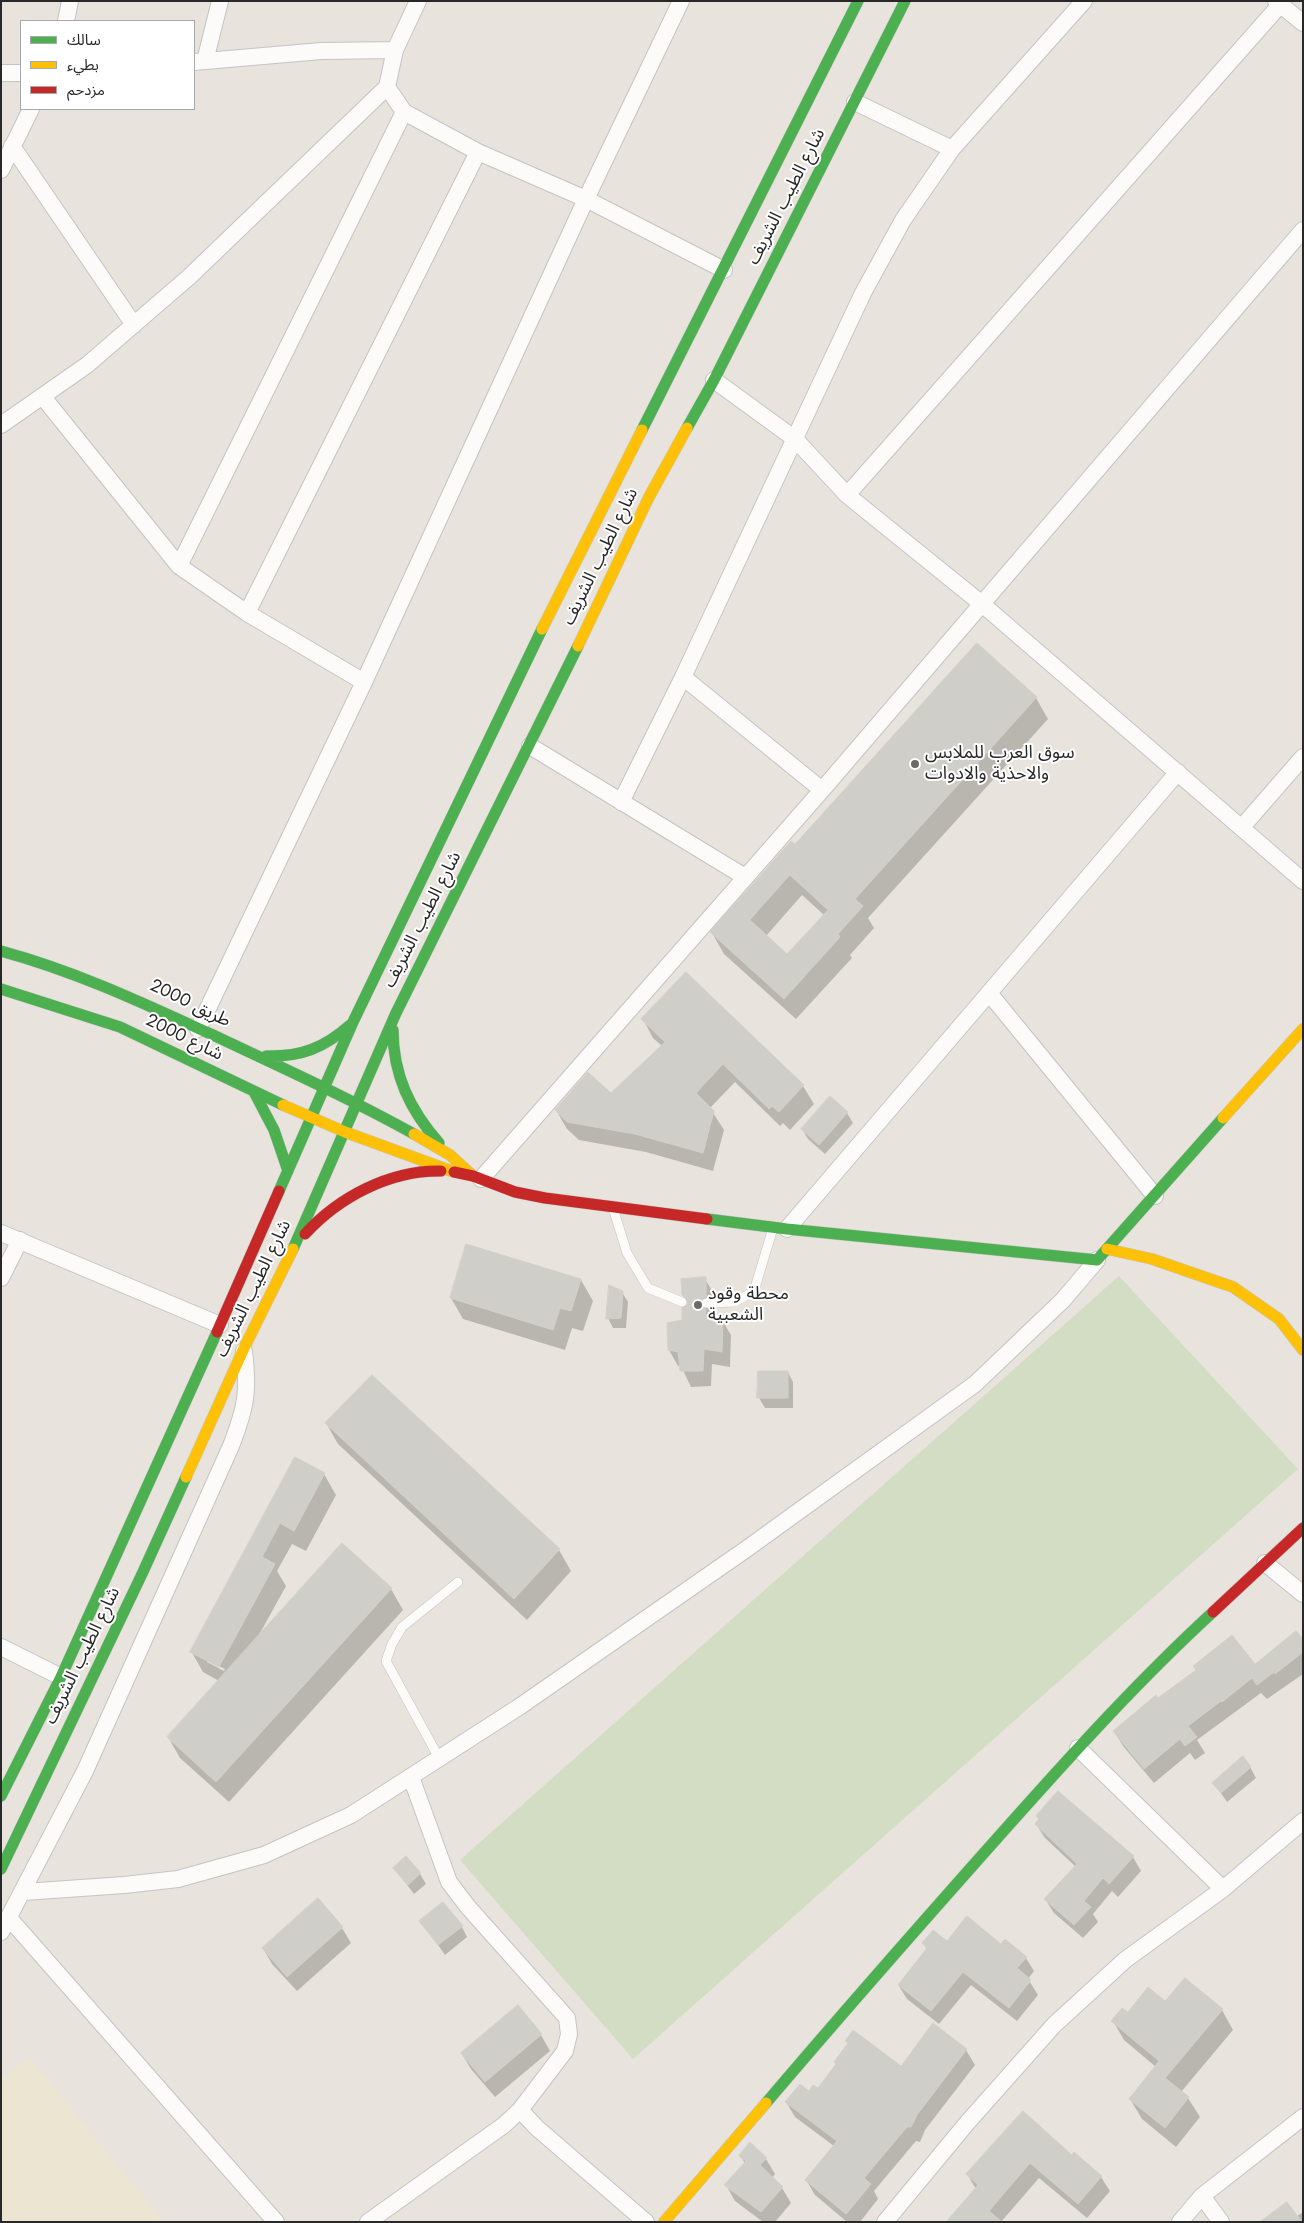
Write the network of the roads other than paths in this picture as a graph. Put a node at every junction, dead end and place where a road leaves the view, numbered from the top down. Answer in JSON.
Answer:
{"nodes":[{"id":1,"x":70,"y":1,"type":"edge"},
{"id":2,"x":220,"y":1,"type":"edge"},
{"id":3,"x":418,"y":1,"type":"edge"},
{"id":4,"x":681,"y":1,"type":"edge"},
{"id":5,"x":858,"y":1,"type":"edge"},
{"id":6,"x":905,"y":1,"type":"edge"},
{"id":7,"x":1084,"y":1,"type":"edge"},
{"id":8,"x":1278,"y":3,"type":"edge"},
{"id":9,"x":66,"y":20,"type":"edge"},
{"id":10,"x":1303,"y":24,"type":"edge"},
{"id":11,"x":395,"y":50,"type":"junction"},
{"id":12,"x":200,"y":61,"type":"edge"},
{"id":13,"x":1,"y":73,"type":"edge"},
{"id":14,"x":20,"y":73,"type":"edge"},
{"id":15,"x":387,"y":87,"type":"junction"},
{"id":16,"x":855,"y":102,"type":"junction"},
{"id":17,"x":30,"y":110,"type":"edge"},
{"id":18,"x":404,"y":112,"type":"junction"},
{"id":19,"x":12,"y":146,"type":"junction"},
{"id":20,"x":952,"y":149,"type":"junction"},
{"id":21,"x":478,"y":152,"type":"junction"},
{"id":22,"x":1,"y":170,"type":"edge"},
{"id":23,"x":586,"y":199,"type":"junction"},
{"id":24,"x":1303,"y":230,"type":"edge"},
{"id":25,"x":724,"y":270,"type":"junction"},
{"id":26,"x":134,"y":325,"type":"junction"},
{"id":27,"x":714,"y":380,"type":"junction"},
{"id":28,"x":43,"y":397,"type":"junction"},
{"id":29,"x":1,"y":425,"type":"edge"},
{"id":30,"x":795,"y":439,"type":"junction"},
{"id":31,"x":847,"y":496,"type":"junction"},
{"id":32,"x":179,"y":566,"type":"junction"},
{"id":33,"x":982,"y":604,"type":"junction"},
{"id":34,"x":247,"y":613,"type":"junction"},
{"id":35,"x":684,"y":676,"type":"junction"},
{"id":36,"x":364,"y":682,"type":"junction"},
{"id":37,"x":530,"y":746,"type":"junction"},
{"id":38,"x":1303,"y":757,"type":"edge"},
{"id":39,"x":1178,"y":772,"type":"junction"},
{"id":40,"x":822,"y":790,"type":"junction"},
{"id":41,"x":620,"y":802,"type":"junction"},
{"id":42,"x":1242,"y":828,"type":"junction"},
{"id":43,"x":745,"y":877,"type":"junction"},
{"id":44,"x":1303,"y":881,"type":"edge"},
{"id":45,"x":1,"y":951,"type":"edge"},
{"id":46,"x":1,"y":989,"type":"edge"},
{"id":47,"x":989,"y":993,"type":"junction"},
{"id":48,"x":396,"y":1013,"type":"junction"},
{"id":49,"x":353,"y":1022,"type":"junction"},
{"id":50,"x":198,"y":1029,"type":"junction"},
{"id":51,"x":1303,"y":1029,"type":"edge"},
{"id":52,"x":240,"y":1048,"type":"junction"},
{"id":53,"x":325,"y":1086,"type":"junction"},
{"id":54,"x":254,"y":1092,"type":"junction"},
{"id":55,"x":358,"y":1103,"type":"junction"},
{"id":56,"x":312,"y":1117,"type":"junction"},
{"id":57,"x":345,"y":1132,"type":"junction"},
{"id":58,"x":449,"y":1153,"type":"junction"},
{"id":59,"x":444,"y":1170,"type":"junction"},
{"id":60,"x":288,"y":1171,"type":"junction"},
{"id":61,"x":477,"y":1178,"type":"junction"},
{"id":62,"x":1155,"y":1196,"type":"junction"},
{"id":63,"x":612,"y":1206,"type":"junction"},
{"id":64,"x":780,"y":1228,"type":"junction"},
{"id":65,"x":1,"y":1233,"type":"edge"},
{"id":66,"x":20,"y":1240,"type":"junction"},
{"id":67,"x":293,"y":1249,"type":"junction"},
{"id":68,"x":1102,"y":1254,"type":"junction"},
{"id":69,"x":1,"y":1278,"type":"edge"},
{"id":70,"x":682,"y":1302,"type":"dead end"},
{"id":71,"x":706,"y":1303,"type":"dead end"},
{"id":72,"x":220,"y":1325,"type":"junction"},
{"id":73,"x":244,"y":1348,"type":"junction"},
{"id":74,"x":1303,"y":1350,"type":"edge"},
{"id":75,"x":1303,"y":1528,"type":"edge"},
{"id":76,"x":1265,"y":1562,"type":"junction"},
{"id":77,"x":458,"y":1582,"type":"dead end"},
{"id":78,"x":1303,"y":1594,"type":"edge"},
{"id":79,"x":1,"y":1647,"type":"edge"},
{"id":80,"x":61,"y":1677,"type":"junction"},
{"id":81,"x":1078,"y":1748,"type":"junction"},
{"id":82,"x":439,"y":1758,"type":"junction"},
{"id":83,"x":410,"y":1777,"type":"junction"},
{"id":84,"x":6,"y":1783,"type":"edge"},
{"id":85,"x":1,"y":1796,"type":"edge"},
{"id":86,"x":1303,"y":1821,"type":"edge"},
{"id":87,"x":1,"y":1870,"type":"edge"},
{"id":88,"x":1223,"y":1889,"type":"junction"},
{"id":89,"x":24,"y":1892,"type":"junction"},
{"id":90,"x":5,"y":1925,"type":"edge"},
{"id":91,"x":520,"y":2110,"type":"junction"},
{"id":92,"x":1303,"y":2117,"type":"edge"},
{"id":93,"x":1202,"y":2196,"type":"junction"},
{"id":94,"x":276,"y":2222,"type":"edge"},
{"id":95,"x":368,"y":2222,"type":"edge"},
{"id":96,"x":646,"y":2222,"type":"edge"},
{"id":97,"x":664,"y":2222,"type":"edge"},
{"id":98,"x":885,"y":2222,"type":"edge"},
{"id":99,"x":1180,"y":2222,"type":"edge"},
{"id":100,"x":1222,"y":2222,"type":"edge"}],
"edges":[{"from":1,"to":9,"type":"street"},
{"from":2,"to":12,"type":"street"},
{"from":3,"to":11,"type":"street"},
{"from":4,"to":23,"type":"street"},
{"from":5,"to":25,"type":"main road","name":"شارع الطيب الشريف"},
{"from":6,"to":16,"type":"main road","name":"شارع الطيب الشريف"},
{"from":7,"to":20,"type":"street"},
{"from":8,"to":10,"type":"street"},
{"from":8,"to":31,"type":"street"},
{"from":11,"to":12,"type":"street"},
{"from":11,"to":15,"type":"street"},
{"from":13,"to":14,"type":"street"},
{"from":15,"to":18,"type":"street"},
{"from":15,"to":26,"type":"street"},
{"from":16,"to":20,"type":"street"},
{"from":16,"to":27,"type":"main road","name":"شارع الطيب الشريف"},
{"from":17,"to":19,"type":"street"},
{"from":18,"to":21,"type":"street"},
{"from":18,"to":32,"type":"street"},
{"from":19,"to":22,"type":"street"},
{"from":19,"to":26,"type":"street"},
{"from":20,"to":30,"type":"street"},
{"from":21,"to":23,"type":"street"},
{"from":21,"to":34,"type":"street"},
{"from":23,"to":25,"type":"street"},
{"from":23,"to":36,"type":"street"},
{"from":24,"to":33,"type":"street"},
{"from":25,"to":49,"type":"main road","name":"شارع الطيب الشريف"},
{"from":26,"to":28,"type":"street"},
{"from":27,"to":30,"type":"street"},
{"from":27,"to":37,"type":"main road","name":"شارع الطيب الشريف"},
{"from":28,"to":29,"type":"street"},
{"from":28,"to":32,"type":"street"},
{"from":30,"to":31,"type":"street"},
{"from":30,"to":35,"type":"street"},
{"from":31,"to":33,"type":"street"},
{"from":32,"to":34,"type":"street"},
{"from":33,"to":39,"type":"street"},
{"from":33,"to":40,"type":"street"},
{"from":34,"to":36,"type":"street"},
{"from":35,"to":40,"type":"street"},
{"from":35,"to":41,"type":"street"},
{"from":36,"to":50,"type":"street"},
{"from":37,"to":41,"type":"street"},
{"from":37,"to":48,"type":"main road","name":"شارع الطيب الشريف"},
{"from":38,"to":42,"type":"street"},
{"from":39,"to":42,"type":"street"},
{"from":39,"to":47,"type":"street"},
{"from":40,"to":43,"type":"street"},
{"from":41,"to":43,"type":"street"},
{"from":42,"to":44,"type":"street"},
{"from":43,"to":61,"type":"street"},
{"from":45,"to":50,"type":"main road","name":"طريق 2000"},
{"from":46,"to":54,"type":"main road","name":"شارع 2000"},
{"from":47,"to":62,"type":"street"},
{"from":47,"to":64,"type":"street"},
{"from":48,"to":55,"type":"main road","name":"شارع الطيب الشريف"},
{"from":48,"to":58,"type":"main road"},
{"from":49,"to":52,"type":"main road"},
{"from":49,"to":53,"type":"main road","name":"شارع الطيب الشريف"},
{"from":50,"to":52,"type":"main road","name":"طريق 2000"},
{"from":51,"to":62,"type":"main road"},
{"from":52,"to":53,"type":"main road","name":"طريق 2000"},
{"from":53,"to":55,"type":"main road","name":"طريق 2000"},
{"from":53,"to":56,"type":"main road","name":"شارع الطيب الشريف"},
{"from":54,"to":56,"type":"main road","name":"شارع 2000"},
{"from":54,"to":60,"type":"main road"},
{"from":55,"to":57,"type":"main road","name":"شارع الطيب الشريف"},
{"from":55,"to":58,"type":"main road","name":"طريق 2000"},
{"from":56,"to":57,"type":"main road","name":"شارع 2000"},
{"from":56,"to":60,"type":"main road","name":"شارع الطيب الشريف"},
{"from":57,"to":59,"type":"main road","name":"شارع 2000"},
{"from":57,"to":67,"type":"main road","name":"شارع الطيب الشريف"},
{"from":58,"to":61,"type":"main road"},
{"from":59,"to":61,"type":"main road"},
{"from":59,"to":67,"type":"main road"},
{"from":60,"to":72,"type":"main road","name":"شارع الطيب الشريف"},
{"from":61,"to":63,"type":"main road"},
{"from":62,"to":68,"type":"main road"},
{"from":63,"to":64,"type":"main road"},
{"from":63,"to":70,"type":"lane"},
{"from":64,"to":68,"type":"main road"},
{"from":64,"to":71,"type":"lane"},
{"from":65,"to":66,"type":"street"},
{"from":66,"to":69,"type":"street"},
{"from":66,"to":72,"type":"street"},
{"from":67,"to":73,"type":"main road","name":"شارع الطيب الشريف"},
{"from":68,"to":74,"type":"main road"},
{"from":68,"to":82,"type":"street"},
{"from":72,"to":80,"type":"main road","name":"شارع الطيب الشريف"},
{"from":73,"to":87,"type":"main road","name":"شارع الطيب الشريف"},
{"from":73,"to":89,"type":"street"},
{"from":75,"to":76,"type":"main road"},
{"from":76,"to":78,"type":"street"},
{"from":76,"to":81,"type":"main road"},
{"from":77,"to":82,"type":"lane"},
{"from":79,"to":80,"type":"street"},
{"from":80,"to":84,"type":"main road","name":"شارع الطيب الشريف"},
{"from":81,"to":88,"type":"street"},
{"from":81,"to":97,"type":"main road"},
{"from":82,"to":83,"type":"street"},
{"from":83,"to":89,"type":"street"},
{"from":83,"to":91,"type":"street"},
{"from":84,"to":85,"type":"main road","name":"شارع الطيب الشريف"},
{"from":86,"to":88,"type":"street"},
{"from":88,"to":98,"type":"street"},
{"from":89,"to":90,"type":"street"},
{"from":90,"to":94,"type":"street"},
{"from":91,"to":95,"type":"street"},
{"from":91,"to":96,"type":"street"},
{"from":92,"to":93,"type":"street"},
{"from":93,"to":99,"type":"street"},
{"from":93,"to":100,"type":"street"}]}
